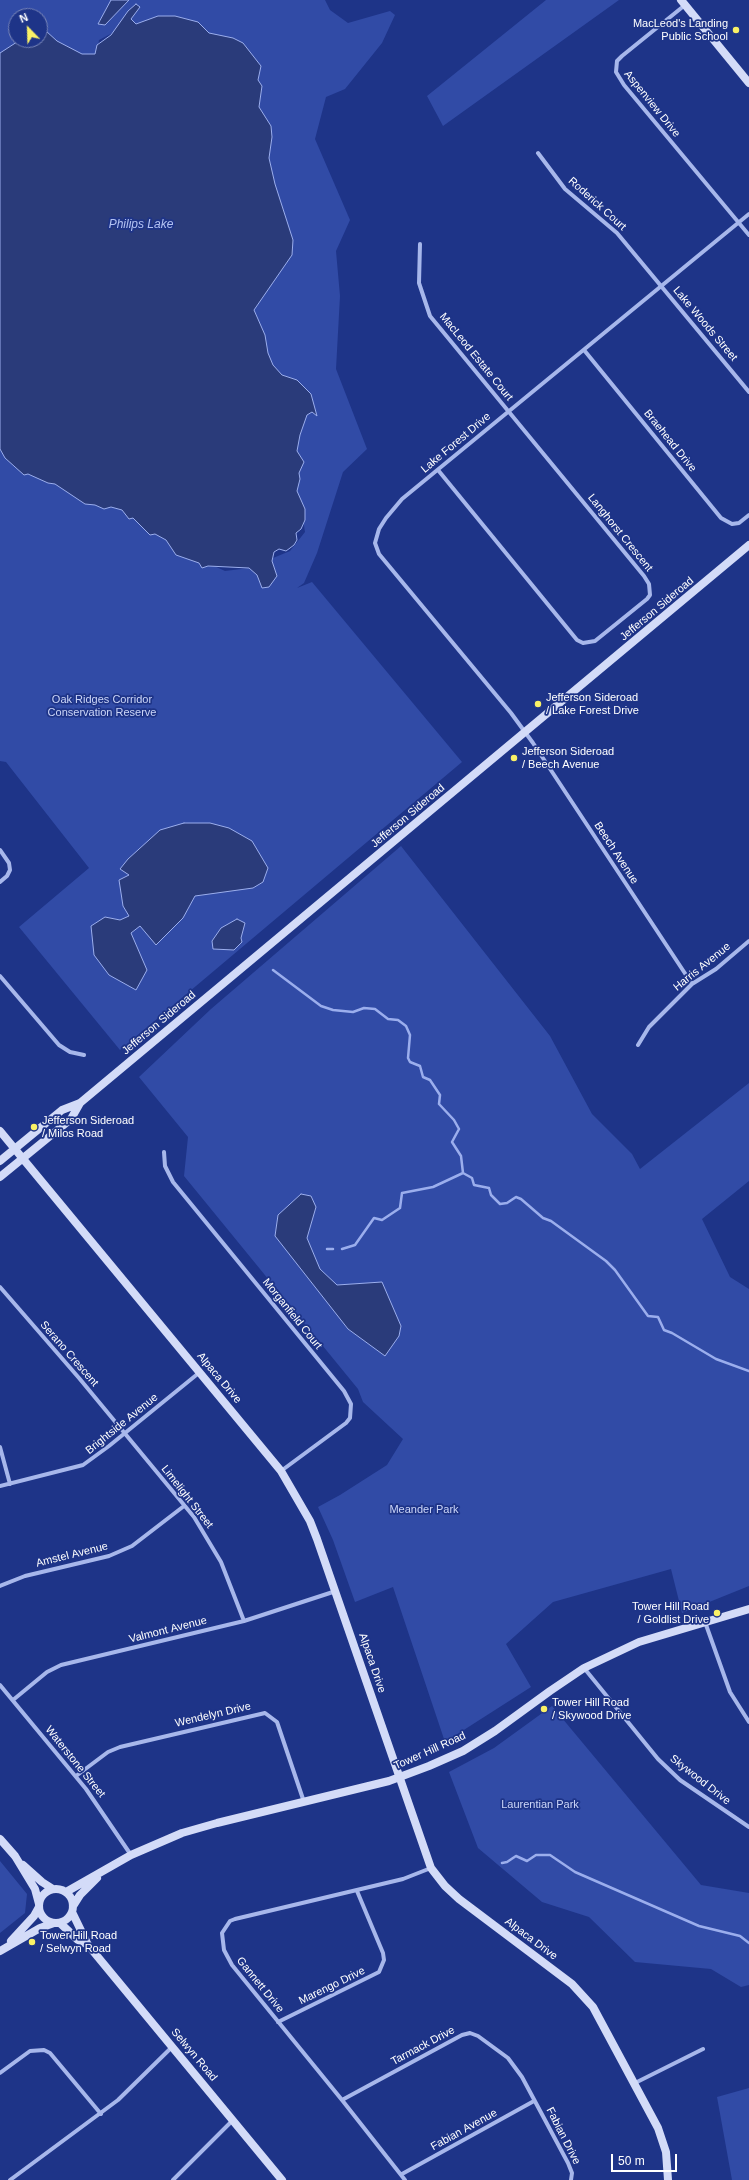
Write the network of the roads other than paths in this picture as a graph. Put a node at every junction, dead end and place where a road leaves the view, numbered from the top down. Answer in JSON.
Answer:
{"nodes":[{"id":1,"x":683,"y":3,"type":"edge"},
{"id":2,"x":749,"y":83,"type":"edge"},
{"id":3,"x":538,"y":153,"type":"dead end"},
{"id":4,"x":749,"y":214,"type":"edge"},
{"id":5,"x":738,"y":222,"type":"junction"},
{"id":6,"x":749,"y":235,"type":"edge"},
{"id":7,"x":420,"y":244,"type":"dead end"},
{"id":8,"x":662,"y":286,"type":"junction"},
{"id":9,"x":584,"y":350,"type":"junction"},
{"id":10,"x":749,"y":392,"type":"edge"},
{"id":11,"x":508,"y":412,"type":"junction"},
{"id":12,"x":438,"y":470,"type":"junction"},
{"id":13,"x":749,"y":515,"type":"edge"},
{"id":14,"x":749,"y":546,"type":"edge"},
{"id":15,"x":525,"y":732,"type":"junction"},
{"id":16,"x":0,"y":850,"type":"edge"},
{"id":17,"x":0,"y":882,"type":"edge"},
{"id":18,"x":749,"y":941,"type":"edge"},
{"id":19,"x":0,"y":976,"type":"edge"},
{"id":20,"x":692,"y":984,"type":"junction"},
{"id":21,"x":638,"y":1045,"type":"dead end"},
{"id":22,"x":84,"y":1055,"type":"dead end"},
{"id":23,"x":80,"y":1102,"type":"junction"},
{"id":24,"x":0,"y":1131,"type":"edge"},
{"id":25,"x":15,"y":1149,"type":"junction"},
{"id":26,"x":164,"y":1152,"type":"dead end"},
{"id":27,"x":23,"y":1159,"type":"junction"},
{"id":28,"x":0,"y":1161,"type":"edge"},
{"id":29,"x":0,"y":1177,"type":"edge"},
{"id":30,"x":0,"y":1287,"type":"edge"},
{"id":31,"x":200,"y":1372,"type":"junction"},
{"id":32,"x":125,"y":1434,"type":"junction"},
{"id":33,"x":0,"y":1447,"type":"edge"},
{"id":34,"x":281,"y":1471,"type":"junction"},
{"id":35,"x":10,"y":1484,"type":"junction"},
{"id":36,"x":0,"y":1486,"type":"edge"},
{"id":37,"x":184,"y":1506,"type":"junction"},
{"id":38,"x":0,"y":1586,"type":"edge"},
{"id":39,"x":336,"y":1591,"type":"junction"},
{"id":40,"x":749,"y":1610,"type":"edge"},
{"id":41,"x":244,"y":1621,"type":"junction"},
{"id":42,"x":705,"y":1622,"type":"junction"},
{"id":43,"x":584,"y":1668,"type":"junction"},
{"id":44,"x":0,"y":1685,"type":"edge"},
{"id":45,"x":13,"y":1700,"type":"junction"},
{"id":46,"x":749,"y":1722,"type":"edge"},
{"id":47,"x":76,"y":1776,"type":"junction"},
{"id":48,"x":400,"y":1777,"type":"junction"},
{"id":49,"x":304,"y":1802,"type":"junction"},
{"id":50,"x":749,"y":1827,"type":"edge"},
{"id":51,"x":0,"y":1839,"type":"edge"},
{"id":52,"x":131,"y":1854,"type":"junction"},
{"id":53,"x":15,"y":1856,"type":"junction"},
{"id":54,"x":431,"y":1868,"type":"junction"},
{"id":55,"x":102,"y":1873,"type":"junction"},
{"id":56,"x":53,"y":1889,"type":"junction"},
{"id":57,"x":357,"y":1890,"type":"junction"},
{"id":58,"x":66,"y":1892,"type":"junction"},
{"id":59,"x":39,"y":1905,"type":"junction"},
{"id":60,"x":72,"y":1909,"type":"junction"},
{"id":61,"x":57,"y":1923,"type":"junction"},
{"id":62,"x":8,"y":1945,"type":"junction"},
{"id":63,"x":88,"y":1945,"type":"junction"},
{"id":64,"x":0,"y":1951,"type":"edge"},
{"id":65,"x":278,"y":2022,"type":"junction"},
{"id":66,"x":172,"y":2047,"type":"junction"},
{"id":67,"x":703,"y":2049,"type":"dead end"},
{"id":68,"x":0,"y":2073,"type":"edge"},
{"id":69,"x":635,"y":2083,"type":"junction"},
{"id":70,"x":342,"y":2100,"type":"junction"},
{"id":71,"x":534,"y":2101,"type":"junction"},
{"id":72,"x":100,"y":2114,"type":"junction"},
{"id":73,"x":233,"y":2120,"type":"junction"},
{"id":74,"x":402,"y":2174,"type":"junction"},
{"id":75,"x":10,"y":2180,"type":"edge"},
{"id":76,"x":173,"y":2180,"type":"edge"},
{"id":77,"x":282,"y":2180,"type":"edge"},
{"id":78,"x":405,"y":2180,"type":"edge"},
{"id":79,"x":571,"y":2180,"type":"edge"},
{"id":80,"x":668,"y":2180,"type":"edge"}],
"edges":[{"from":1,"to":2,"type":"street"},
{"from":1,"to":5,"type":"street","name":"Aspenview Drive"},
{"from":3,"to":8,"type":"street","name":"Roderick Court"},
{"from":4,"to":5,"type":"street","name":"Lake Forest Drive"},
{"from":5,"to":6,"type":"street"},
{"from":5,"to":8,"type":"street","name":"Lake Forest Drive"},
{"from":7,"to":11,"type":"street","name":"MacLeod Estate Court"},
{"from":8,"to":9,"type":"street","name":"Lake Forest Drive"},
{"from":8,"to":10,"type":"street","name":"Lake Woods Street"},
{"from":9,"to":11,"type":"street","name":"Lake Forest Drive"},
{"from":9,"to":13,"type":"street","name":"Braehead Drive"},
{"from":11,"to":12,"type":"street","name":"Lake Forest Drive"},
{"from":11,"to":12,"type":"street","name":"Langhorst Crescent"},
{"from":12,"to":15,"type":"street","name":"Lake Forest Drive"},
{"from":14,"to":15,"type":"street","name":"Jefferson Sideroad"},
{"from":15,"to":20,"type":"street","name":"Beech Avenue"},
{"from":15,"to":23,"type":"street","name":"Jefferson Sideroad"},
{"from":16,"to":17,"type":"street"},
{"from":18,"to":20,"type":"street","name":"Harris Avenue"},
{"from":19,"to":22,"type":"street"},
{"from":20,"to":21,"type":"street","name":"Harris Avenue"},
{"from":23,"to":25,"type":"street","name":"Jefferson Sideroad"},
{"from":23,"to":27,"type":"street","name":"Jefferson Sideroad"},
{"from":24,"to":25,"type":"street","name":"Alpaca Drive"},
{"from":25,"to":27,"type":"street","name":"Alpaca Drive"},
{"from":25,"to":28,"type":"street","name":"Jefferson Sideroad"},
{"from":26,"to":34,"type":"street","name":"Morganfield Court"},
{"from":27,"to":29,"type":"street","name":"Jefferson Sideroad"},
{"from":27,"to":31,"type":"street","name":"Alpaca Drive"},
{"from":30,"to":32,"type":"street","name":"Serano Crescent"},
{"from":31,"to":32,"type":"street","name":"Brightside Avenue"},
{"from":31,"to":34,"type":"street","name":"Alpaca Drive"},
{"from":32,"to":35,"type":"street","name":"Brightside Avenue"},
{"from":32,"to":37,"type":"street","name":"Limelight Street"},
{"from":33,"to":35,"type":"street"},
{"from":34,"to":39,"type":"street","name":"Alpaca Drive"},
{"from":35,"to":36,"type":"street","name":"Brightside Avenue"},
{"from":37,"to":38,"type":"street","name":"Amstel Avenue"},
{"from":37,"to":41,"type":"street","name":"Limelight Street"},
{"from":39,"to":41,"type":"street","name":"Valmont Avenue"},
{"from":39,"to":48,"type":"street","name":"Alpaca Drive"},
{"from":40,"to":42,"type":"street","name":"Tower Hill Road"},
{"from":41,"to":45,"type":"street","name":"Valmont Avenue"},
{"from":42,"to":43,"type":"street","name":"Tower Hill Road"},
{"from":42,"to":46,"type":"street"},
{"from":43,"to":48,"type":"street","name":"Tower Hill Road"},
{"from":43,"to":50,"type":"street","name":"Skywood Drive"},
{"from":44,"to":45,"type":"street","name":"Waterstone Street"},
{"from":45,"to":47,"type":"street","name":"Waterstone Street"},
{"from":47,"to":49,"type":"street","name":"Wendelyn Drive"},
{"from":47,"to":52,"type":"street","name":"Waterstone Street"},
{"from":48,"to":49,"type":"street","name":"Tower Hill Road"},
{"from":48,"to":54,"type":"street","name":"Alpaca Drive"},
{"from":49,"to":52,"type":"street","name":"Tower Hill Road"},
{"from":51,"to":53,"type":"street"},
{"from":52,"to":55,"type":"street","name":"Tower Hill Road"},
{"from":53,"to":56,"type":"street"},
{"from":53,"to":59,"type":"street"},
{"from":54,"to":57,"type":"street","name":"Gannett Drive"},
{"from":54,"to":69,"type":"street","name":"Alpaca Drive"},
{"from":55,"to":58,"type":"street","name":"Tower Hill Road"},
{"from":55,"to":60,"type":"street","name":"Tower Hill Road"},
{"from":56,"to":58,"type":"street"},
{"from":56,"to":59,"type":"street"},
{"from":57,"to":65,"type":"street","name":"Marengo Drive"},
{"from":57,"to":65,"type":"street","name":"Gannett Drive"},
{"from":58,"to":60,"type":"street"},
{"from":59,"to":61,"type":"street"},
{"from":59,"to":62,"type":"street"},
{"from":60,"to":61,"type":"street"},
{"from":60,"to":63,"type":"street","name":"Selwyn Road"},
{"from":61,"to":62,"type":"street"},
{"from":61,"to":63,"type":"street","name":"Selwyn Road"},
{"from":62,"to":64,"type":"street"},
{"from":63,"to":66,"type":"street","name":"Selwyn Road"},
{"from":65,"to":70,"type":"street","name":"Gannett Drive"},
{"from":66,"to":72,"type":"street"},
{"from":66,"to":73,"type":"street","name":"Selwyn Road"},
{"from":67,"to":69,"type":"street"},
{"from":68,"to":72,"type":"street"},
{"from":69,"to":80,"type":"street","name":"Alpaca Drive"},
{"from":70,"to":71,"type":"street","name":"Tarmack Drive"},
{"from":70,"to":74,"type":"street","name":"Gannett Drive"},
{"from":71,"to":74,"type":"street","name":"Fabian Avenue"},
{"from":71,"to":79,"type":"street","name":"Fabian Drive"},
{"from":72,"to":75,"type":"street"},
{"from":73,"to":76,"type":"street"},
{"from":73,"to":77,"type":"street","name":"Selwyn Road"},
{"from":74,"to":78,"type":"street","name":"Gannett Drive"}]}
